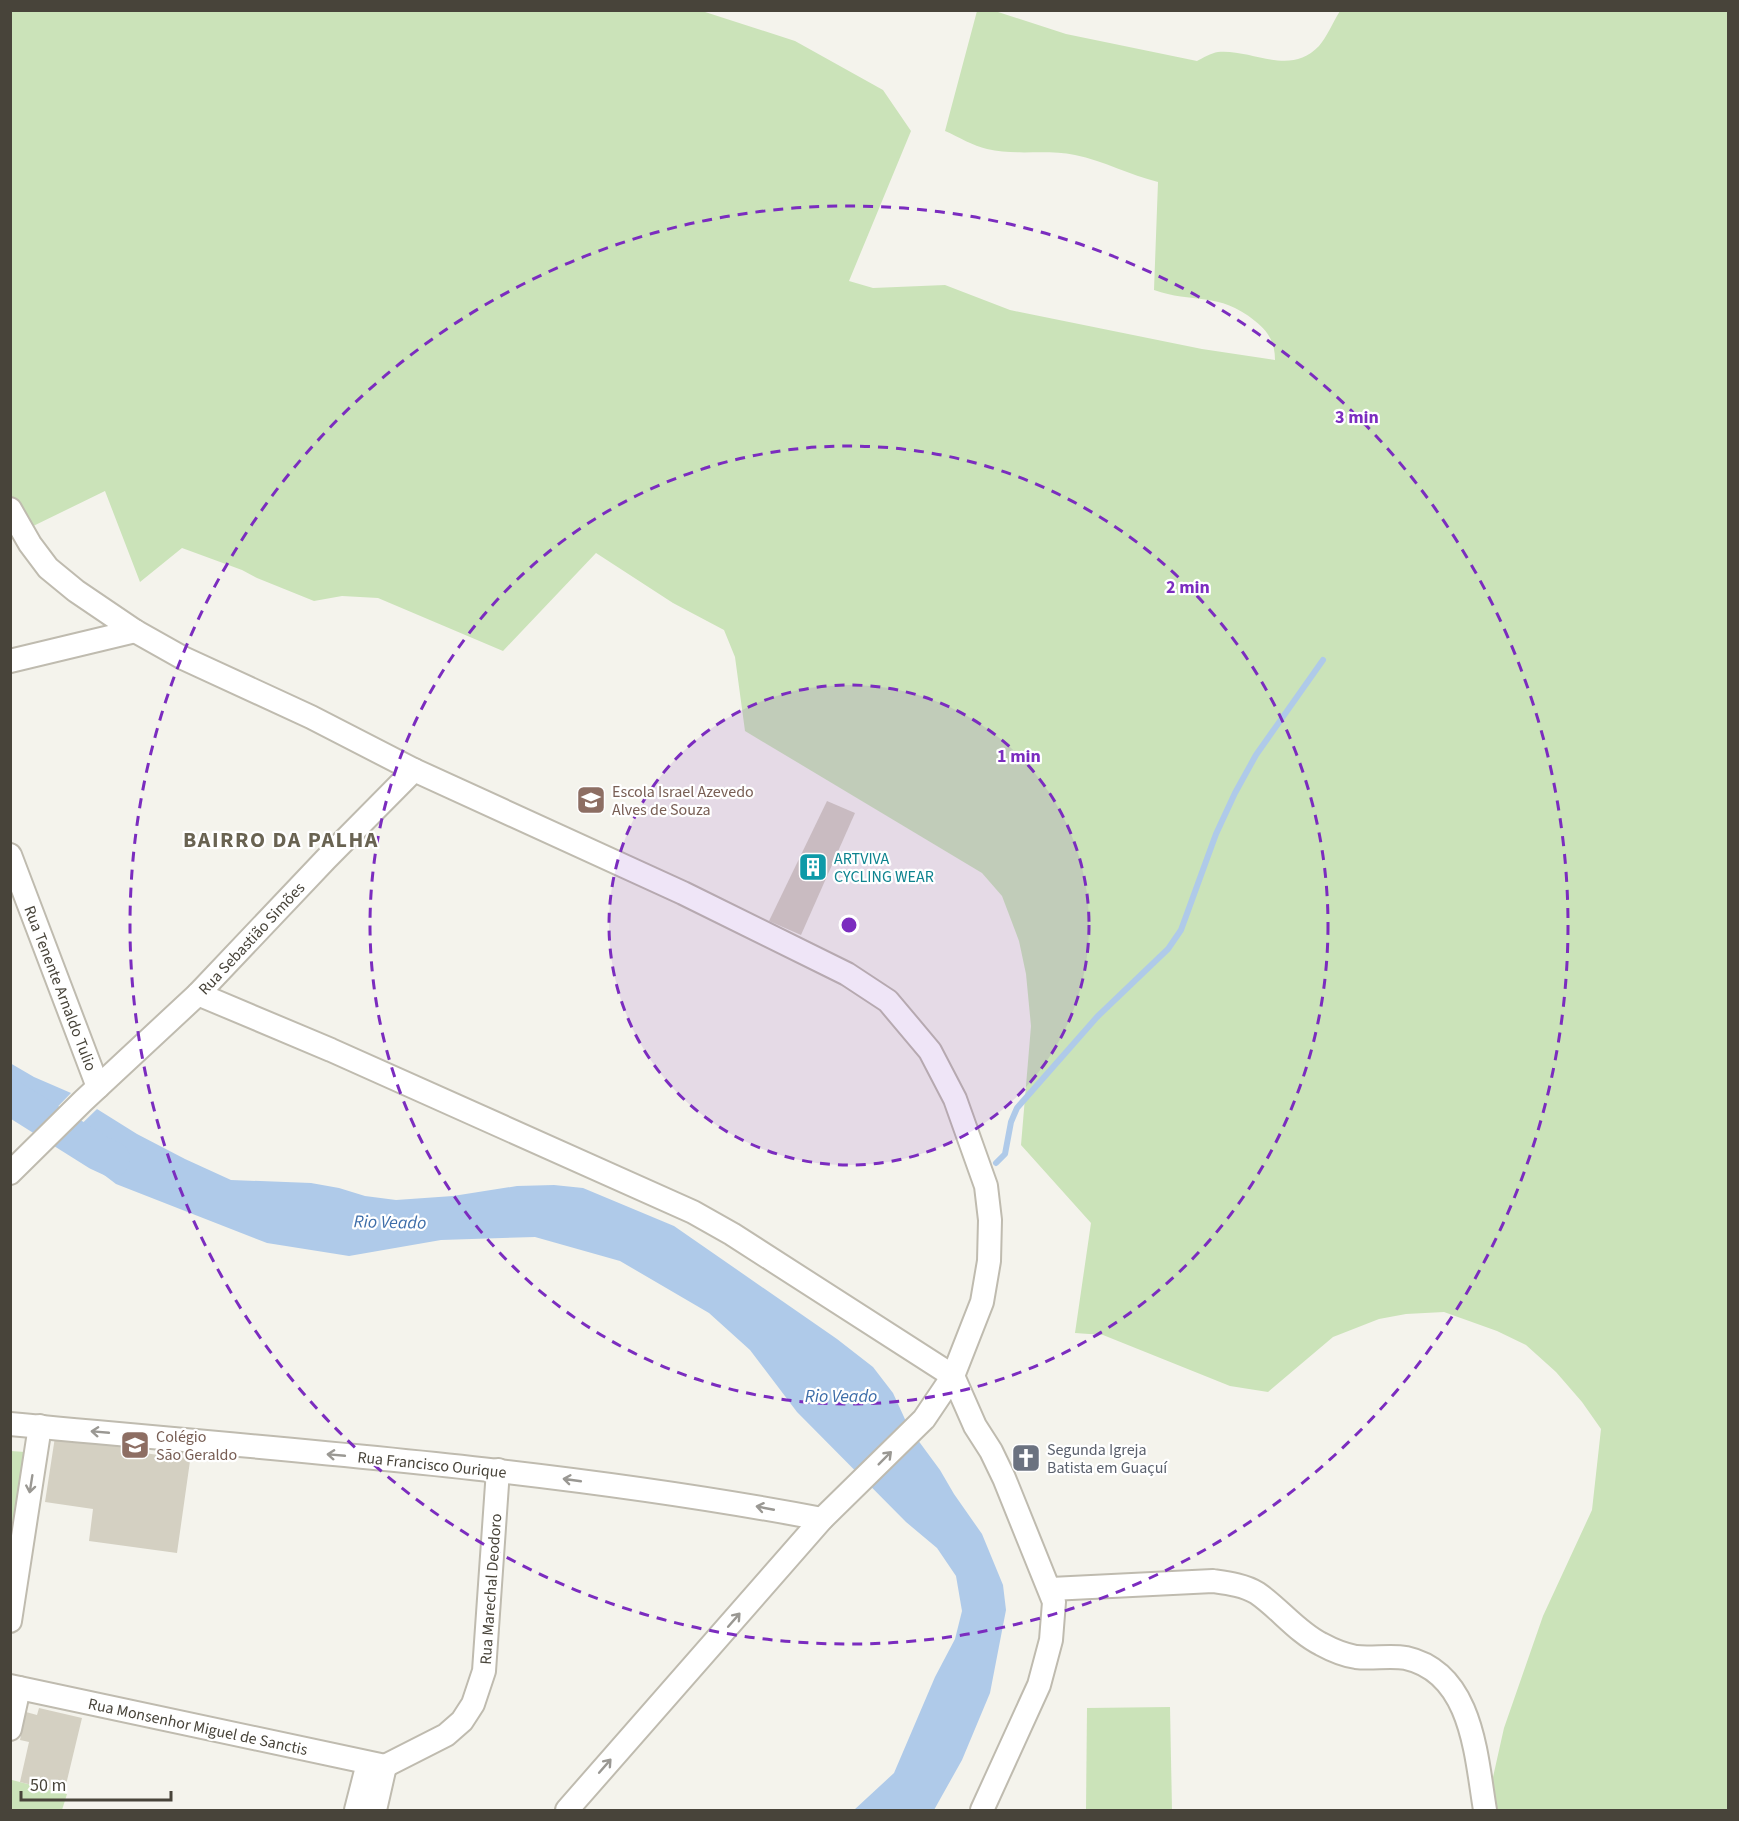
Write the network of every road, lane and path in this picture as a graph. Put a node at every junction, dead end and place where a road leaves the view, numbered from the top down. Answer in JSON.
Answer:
{"nodes":[{"id":1,"x":10,"y":509,"type":"edge"},
{"id":2,"x":135,"y":631,"type":"junction"},
{"id":3,"x":10,"y":661,"type":"edge"},
{"id":4,"x":414,"y":770,"type":"junction"},
{"id":5,"x":10,"y":855,"type":"edge"},
{"id":6,"x":198,"y":994,"type":"junction"},
{"id":7,"x":91,"y":1094,"type":"junction"},
{"id":8,"x":10,"y":1173,"type":"edge"},
{"id":9,"x":953,"y":1376,"type":"junction"},
{"id":10,"x":10,"y":1424,"type":"edge"},
{"id":11,"x":40,"y":1426,"type":"junction"},
{"id":12,"x":498,"y":1470,"type":"junction"},
{"id":13,"x":822,"y":1519,"type":"junction"},
{"id":14,"x":1051,"y":1589,"type":"junction"},
{"id":15,"x":10,"y":1621,"type":"edge"},
{"id":16,"x":15,"y":1687,"type":"edge"},
{"id":17,"x":10,"y":1729,"type":"edge"},
{"id":18,"x":376,"y":1764,"type":"junction"},
{"id":19,"x":356,"y":1810,"type":"edge"},
{"id":20,"x":375,"y":1810,"type":"edge"},
{"id":21,"x":567,"y":1810,"type":"edge"},
{"id":22,"x":982,"y":1810,"type":"edge"},
{"id":23,"x":1485,"y":1810,"type":"edge"}],
"edges":[{"from":1,"to":2,"type":"street"},
{"from":2,"to":3,"type":"street"},
{"from":2,"to":4,"type":"street"},
{"from":4,"to":6,"type":"street","name":"Rua Sebastião Simões"},
{"from":4,"to":9,"type":"street"},
{"from":5,"to":7,"type":"street","name":"Rua Tenente Arnaldo Tulio"},
{"from":6,"to":7,"type":"street","name":"Rua Sebastião Simões"},
{"from":6,"to":9,"type":"street"},
{"from":7,"to":8,"type":"street","name":"Rua Sebastião Simões"},
{"from":13,"to":9,"type":"street","one_way":true},
{"from":9,"to":14,"type":"street"},
{"from":10,"to":11,"type":"street","name":"Rua Francisco Ourique"},
{"from":12,"to":11,"type":"street","name":"Rua Francisco Ourique","one_way":true},
{"from":11,"to":15,"type":"street","one_way":true},
{"from":13,"to":12,"type":"street","name":"Rua Francisco Ourique","one_way":true},
{"from":12,"to":18,"type":"street","name":"Rua Marechal Deodoro"},
{"from":21,"to":13,"type":"street","one_way":true},
{"from":14,"to":22,"type":"street"},
{"from":14,"to":23,"type":"street"},
{"from":16,"to":17,"type":"street"},
{"from":16,"to":18,"type":"street","name":"Rua Monsenhor Miguel de Sanctis"},
{"from":18,"to":19,"type":"street"},
{"from":18,"to":20,"type":"street"}]}
